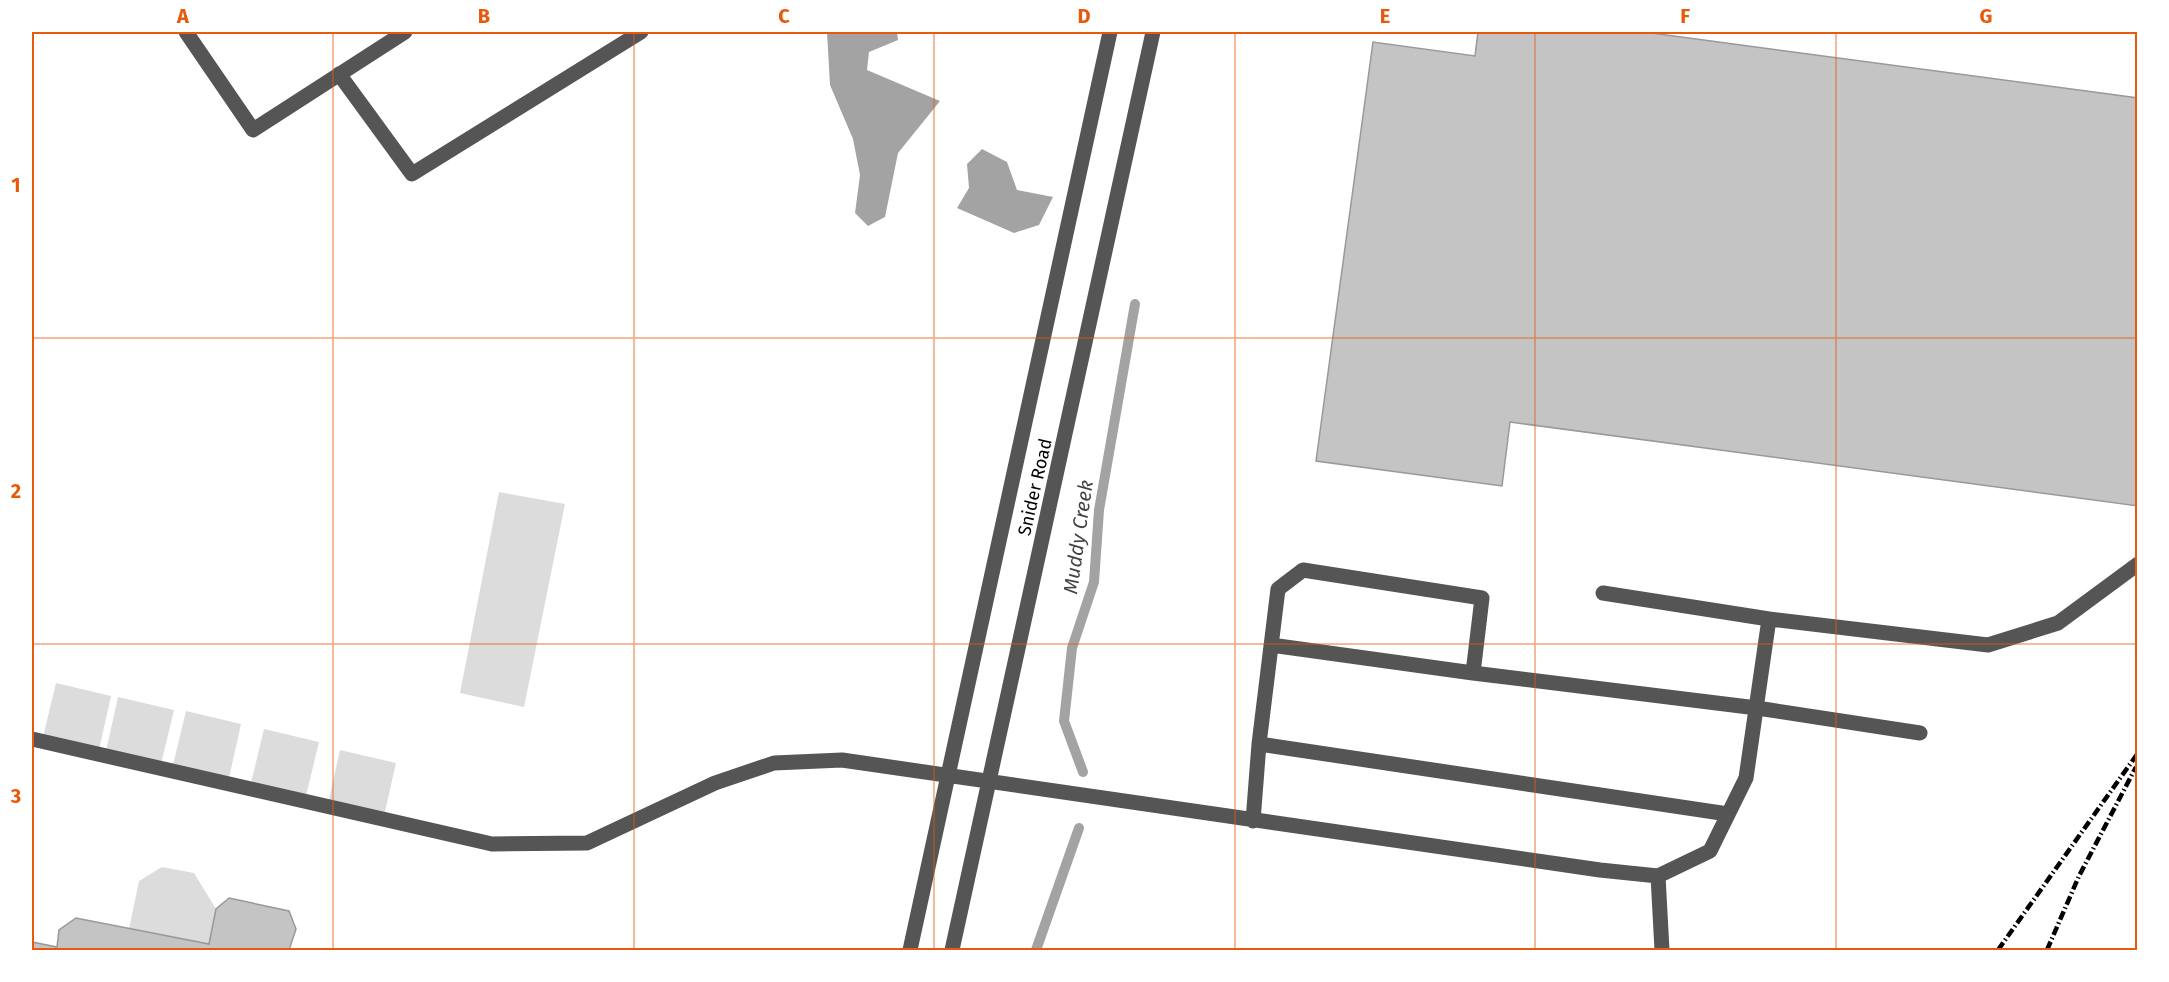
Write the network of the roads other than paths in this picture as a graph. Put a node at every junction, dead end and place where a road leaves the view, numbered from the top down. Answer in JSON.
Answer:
{"nodes":[{"id":1,"x":186,"y":32,"type":"edge"},
{"id":2,"x":405,"y":32,"type":"edge"},
{"id":3,"x":641,"y":32,"type":"edge"},
{"id":4,"x":1110,"y":32,"type":"edge"},
{"id":5,"x":1153,"y":32,"type":"edge"},
{"id":6,"x":339,"y":74,"type":"junction"},
{"id":7,"x":2138,"y":564,"type":"edge"},
{"id":8,"x":1603,"y":592,"type":"dead end"},
{"id":9,"x":1769,"y":619,"type":"junction"},
{"id":10,"x":1271,"y":645,"type":"junction"},
{"id":11,"x":1473,"y":673,"type":"junction"},
{"id":12,"x":1757,"y":708,"type":"junction"},
{"id":13,"x":1920,"y":733,"type":"dead end"},
{"id":14,"x":32,"y":739,"type":"edge"},
{"id":15,"x":1259,"y":744,"type":"junction"},
{"id":16,"x":948,"y":777,"type":"junction"},
{"id":17,"x":989,"y":783,"type":"junction"},
{"id":18,"x":1728,"y":814,"type":"junction"},
{"id":19,"x":1253,"y":820,"type":"junction"},
{"id":20,"x":1658,"y":876,"type":"junction"},
{"id":21,"x":910,"y":951,"type":"edge"},
{"id":22,"x":952,"y":951,"type":"edge"},
{"id":23,"x":1662,"y":951,"type":"edge"}],
"edges":[{"from":1,"to":6,"type":"street"},
{"from":2,"to":6,"type":"street"},
{"from":3,"to":6,"type":"street"},
{"from":4,"to":16,"type":"street","name":"Snider Road"},
{"from":5,"to":17,"type":"street","name":"Snider Road"},
{"from":7,"to":9,"type":"street"},
{"from":8,"to":9,"type":"street"},
{"from":9,"to":12,"type":"street"},
{"from":10,"to":11,"type":"street"},
{"from":10,"to":11,"type":"street"},
{"from":10,"to":15,"type":"street"},
{"from":11,"to":12,"type":"street"},
{"from":12,"to":13,"type":"street"},
{"from":12,"to":18,"type":"street"},
{"from":14,"to":16,"type":"street"},
{"from":15,"to":18,"type":"street"},
{"from":15,"to":19,"type":"street"},
{"from":16,"to":17,"type":"street"},
{"from":16,"to":21,"type":"street","name":"Snider Road"},
{"from":17,"to":19,"type":"street"},
{"from":17,"to":22,"type":"street","name":"Snider Road"},
{"from":18,"to":20,"type":"street"},
{"from":19,"to":20,"type":"street"},
{"from":20,"to":23,"type":"street"}]}
